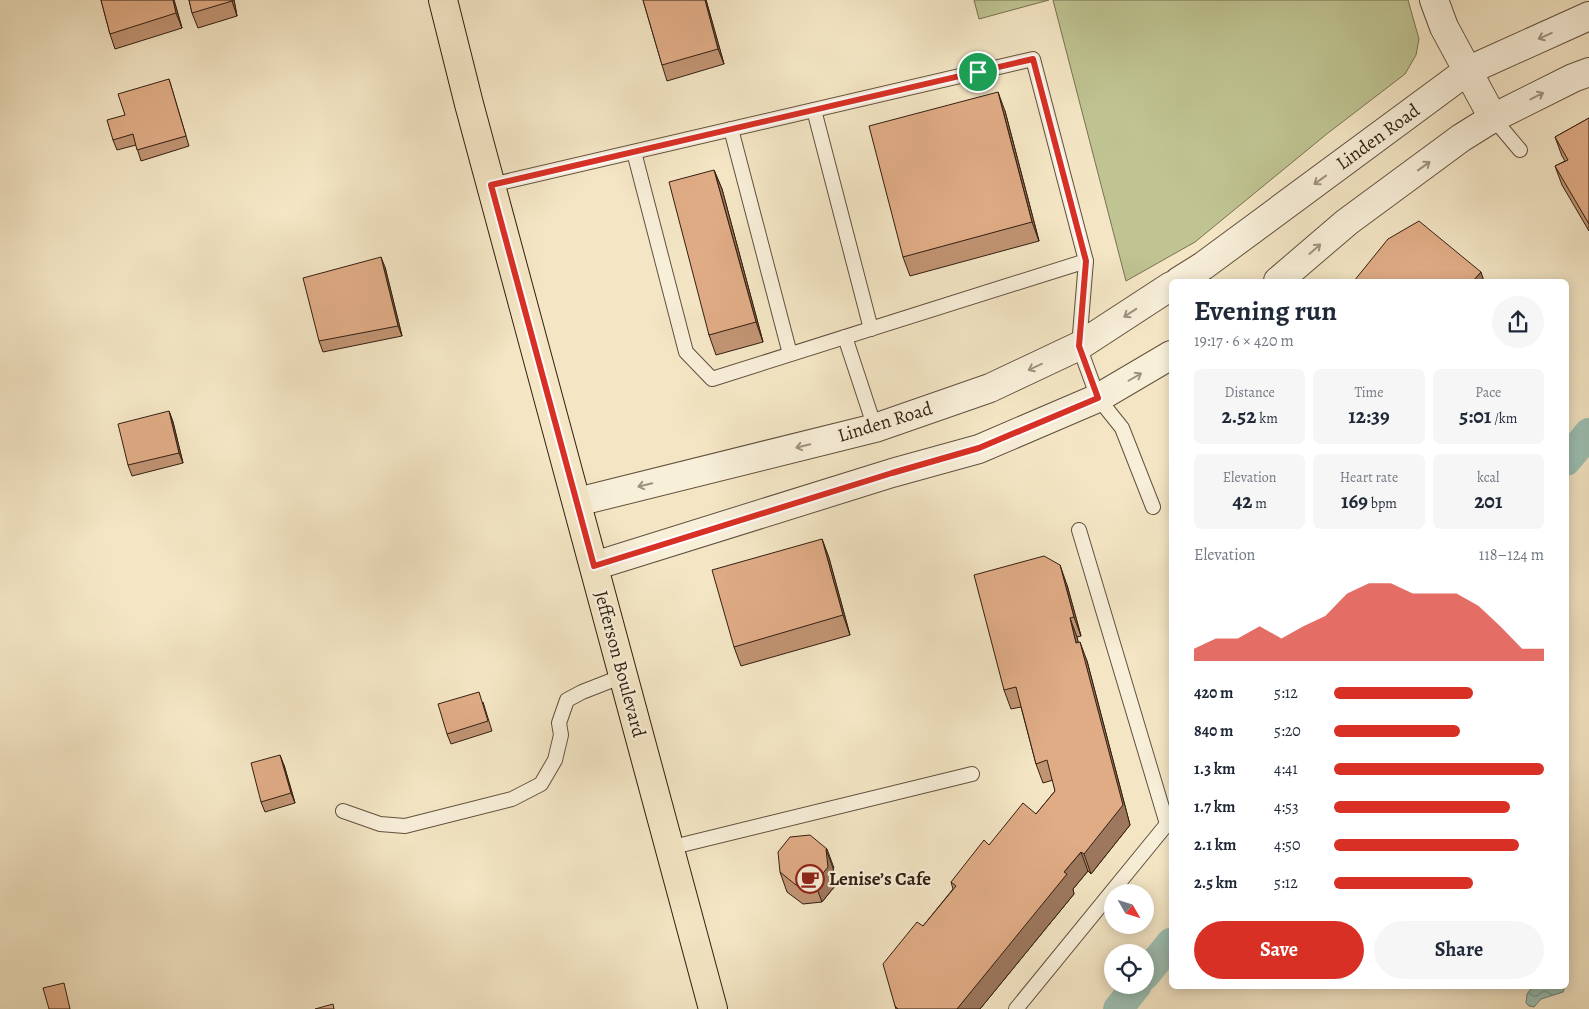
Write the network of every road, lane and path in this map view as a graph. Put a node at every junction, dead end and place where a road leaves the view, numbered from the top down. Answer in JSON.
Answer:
{"nodes":[{"id":1,"x":443,"y":0,"type":"edge"},
{"id":2,"x":1434,"y":0,"type":"edge"},
{"id":3,"x":1589,"y":16,"type":"edge"},
{"id":4,"x":1467,"y":71,"type":"junction"},
{"id":5,"x":1589,"y":72,"type":"edge"},
{"id":6,"x":814,"y":110,"type":"junction"},
{"id":7,"x":1493,"y":118,"type":"junction"},
{"id":8,"x":731,"y":129,"type":"junction"},
{"id":9,"x":1520,"y":150,"type":"dead end"},
{"id":10,"x":634,"y":152,"type":"junction"},
{"id":11,"x":491,"y":185,"type":"junction"},
{"id":12,"x":1086,"y":261,"type":"junction"},
{"id":13,"x":1182,"y":279,"type":"edge"},
{"id":14,"x":1280,"y":279,"type":"edge"},
{"id":15,"x":1169,"y":287,"type":"edge"},
{"id":16,"x":871,"y":329,"type":"junction"},
{"id":17,"x":845,"y":337,"type":"junction"},
{"id":18,"x":1079,"y":346,"type":"junction"},
{"id":19,"x":790,"y":354,"type":"junction"},
{"id":20,"x":1169,"y":356,"type":"edge"},
{"id":21,"x":1098,"y":398,"type":"junction"},
{"id":22,"x":875,"y":428,"type":"junction"},
{"id":23,"x":577,"y":502,"type":"junction"},
{"id":24,"x":1153,"y":507,"type":"dead end"},
{"id":25,"x":1079,"y":530,"type":"dead end"},
{"id":26,"x":594,"y":566,"type":"junction"},
{"id":27,"x":623,"y":676,"type":"junction"},
{"id":28,"x":972,"y":774,"type":"dead end"},
{"id":29,"x":343,"y":811,"type":"dead end"},
{"id":30,"x":669,"y":848,"type":"junction"},
{"id":31,"x":713,"y":1009,"type":"edge"},
{"id":32,"x":1016,"y":1009,"type":"edge"}],
"edges":[{"from":1,"to":11,"type":"main road","name":"Jefferson Boulevard"},
{"from":2,"to":4,"type":"street"},
{"from":3,"to":4,"type":"street","name":"Linden Road","one_way":true},
{"from":4,"to":7,"type":"street"},
{"from":4,"to":13,"type":"street","name":"Linden Road","one_way":true},
{"from":7,"to":5,"type":"street","one_way":true},
{"from":6,"to":8,"type":"lane"},
{"from":6,"to":12,"type":"lane"},
{"from":6,"to":16,"type":"lane"},
{"from":7,"to":9,"type":"lane"},
{"from":14,"to":7,"type":"street","one_way":true},
{"from":8,"to":10,"type":"lane"},
{"from":8,"to":19,"type":"lane"},
{"from":10,"to":11,"type":"lane"},
{"from":10,"to":19,"type":"lane"},
{"from":11,"to":23,"type":"main road","name":"Jefferson Boulevard"},
{"from":12,"to":16,"type":"lane"},
{"from":12,"to":18,"type":"lane"},
{"from":15,"to":18,"type":"street","name":"Linden Road","one_way":true},
{"from":16,"to":17,"type":"lane"},
{"from":17,"to":19,"type":"lane"},
{"from":17,"to":22,"type":"lane"},
{"from":18,"to":21,"type":"lane"},
{"from":18,"to":22,"type":"street","name":"Linden Road","one_way":true},
{"from":21,"to":20,"type":"street","one_way":true},
{"from":21,"to":24,"type":"lane"},
{"from":21,"to":26,"type":"street"},
{"from":22,"to":23,"type":"street","name":"Linden Road","one_way":true},
{"from":23,"to":26,"type":"main road","name":"Jefferson Boulevard"},
{"from":25,"to":32,"type":"lane"},
{"from":26,"to":27,"type":"main road","name":"Jefferson Boulevard"},
{"from":27,"to":29,"type":"lane"},
{"from":27,"to":30,"type":"main road","name":"Jefferson Boulevard"},
{"from":28,"to":30,"type":"lane"},
{"from":30,"to":31,"type":"main road","name":"Jefferson Boulevard"}]}
